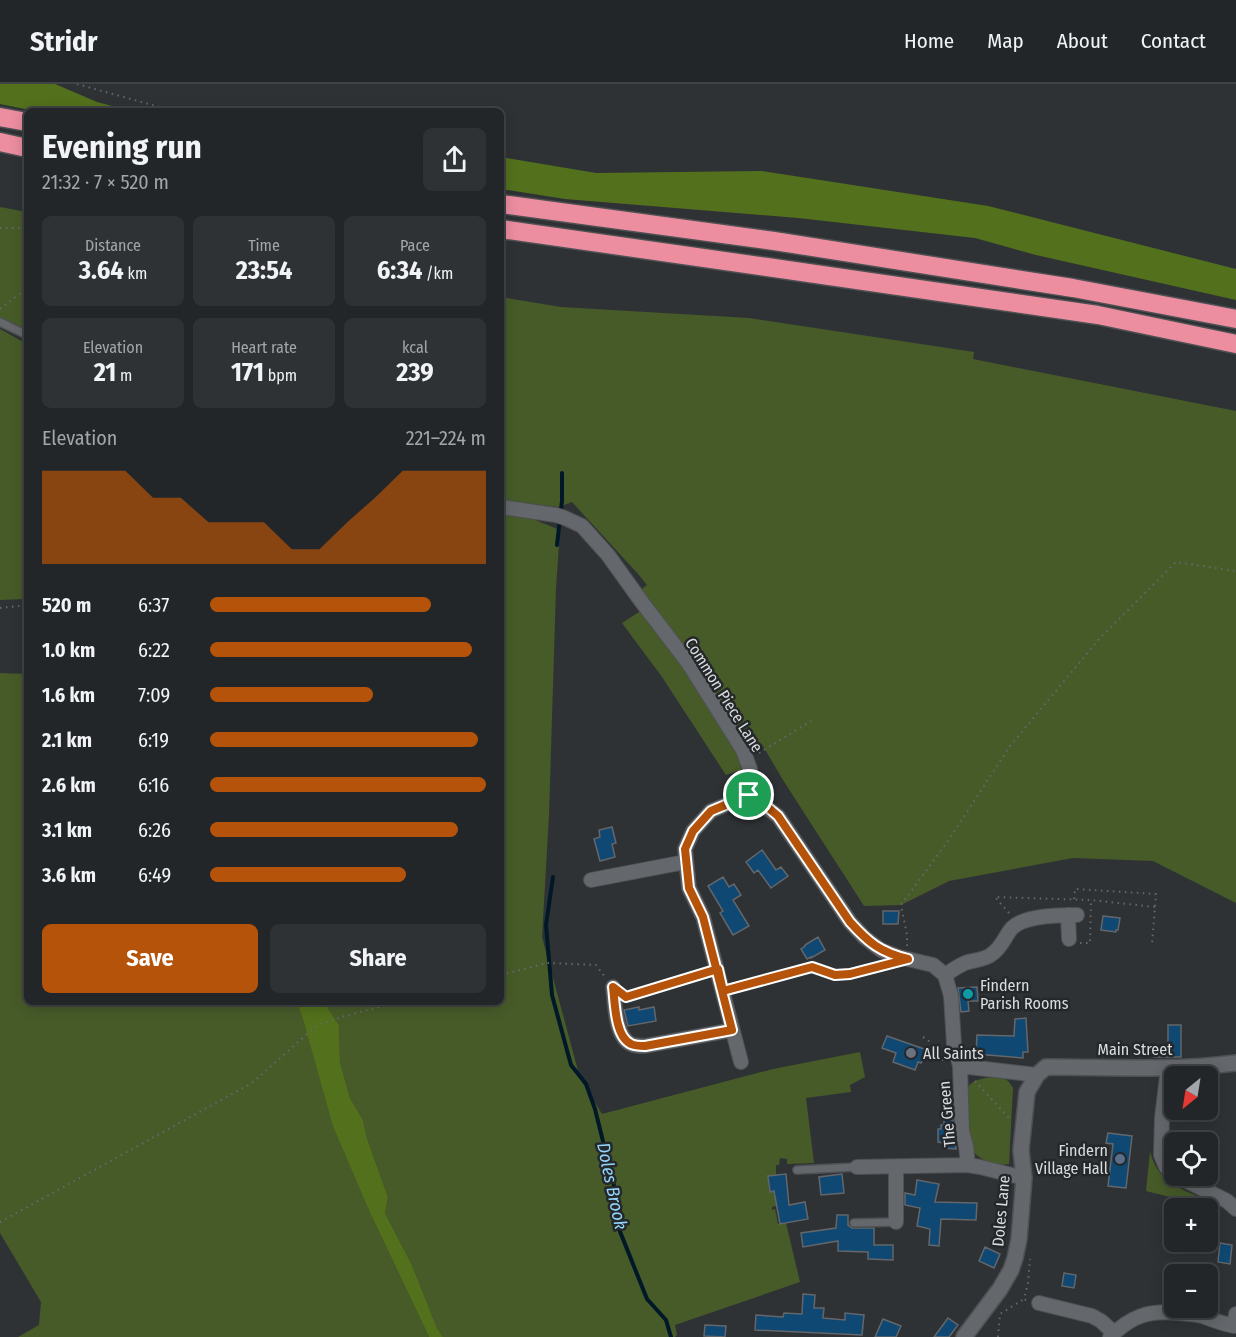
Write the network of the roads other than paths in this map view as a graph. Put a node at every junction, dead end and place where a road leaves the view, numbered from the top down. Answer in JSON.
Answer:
{"nodes":[{"id":1,"x":0,"y":117,"type":"edge"},
{"id":2,"x":24,"y":121,"type":"edge"},
{"id":3,"x":0,"y":142,"type":"edge"},
{"id":4,"x":24,"y":147,"type":"edge"},
{"id":5,"x":504,"y":204,"type":"edge"},
{"id":6,"x":504,"y":229,"type":"edge"},
{"id":7,"x":1236,"y":319,"type":"edge"},
{"id":8,"x":0,"y":322,"type":"edge"},
{"id":9,"x":24,"y":334,"type":"edge"},
{"id":10,"x":1236,"y":344,"type":"edge"},
{"id":11,"x":504,"y":507,"type":"edge"},
{"id":12,"x":749,"y":795,"type":"junction"},
{"id":13,"x":685,"y":862,"type":"junction"},
{"id":14,"x":591,"y":880,"type":"dead end"},
{"id":15,"x":1068,"y":939,"type":"road end"},
{"id":16,"x":945,"y":975,"type":"junction"},
{"id":17,"x":613,"y":987,"type":"road end"},
{"id":18,"x":732,"y":1030,"type":"junction"},
{"id":19,"x":741,"y":1062,"type":"dead end"},
{"id":20,"x":1236,"y":1063,"type":"edge"},
{"id":21,"x":960,"y":1066,"type":"junction"},
{"id":22,"x":1216,"y":1066,"type":"edge"},
{"id":23,"x":1164,"y":1068,"type":"edge"},
{"id":24,"x":1037,"y":1075,"type":"junction"},
{"id":25,"x":1164,"y":1101,"type":"edge"},
{"id":26,"x":1164,"y":1162,"type":"edge"},
{"id":27,"x":968,"y":1165,"type":"junction"},
{"id":28,"x":857,"y":1167,"type":"joint"},
{"id":29,"x":897,"y":1167,"type":"junction"},
{"id":30,"x":797,"y":1170,"type":"dead end"},
{"id":31,"x":1024,"y":1178,"type":"junction"},
{"id":32,"x":1198,"y":1186,"type":"edge"},
{"id":33,"x":1236,"y":1209,"type":"edge"},
{"id":34,"x":854,"y":1222,"type":"dead end"},
{"id":35,"x":896,"y":1222,"type":"joint"},
{"id":36,"x":1039,"y":1303,"type":"road end"},
{"id":37,"x":1235,"y":1323,"type":"edge"},
{"id":38,"x":1112,"y":1335,"type":"edge"},
{"id":39,"x":964,"y":1337,"type":"edge"}],
"edges":[{"from":1,"to":2,"type":"highway"},
{"from":3,"to":4,"type":"highway"},
{"from":5,"to":7,"type":"highway"},
{"from":6,"to":10,"type":"highway"},
{"from":8,"to":9,"type":"lane"},
{"from":11,"to":12,"type":"street","name":"Common Piece Lane"},
{"from":12,"to":13,"type":"street"},
{"from":12,"to":16,"type":"street"},
{"from":13,"to":14,"type":"street"},
{"from":13,"to":18,"type":"street"},
{"from":15,"to":16,"type":"street"},
{"from":16,"to":21,"type":"street"},
{"from":17,"to":18,"type":"street"},
{"from":18,"to":19,"type":"street"},
{"from":20,"to":22,"type":"street","name":"Main Street"},
{"from":21,"to":24,"type":"street","name":"The Green"},
{"from":21,"to":27,"type":"street","name":"The Green"},
{"from":23,"to":24,"type":"street","name":"Main Street"},
{"from":24,"to":31,"type":"street","name":"Doles Lane"},
{"from":25,"to":26,"type":"street"},
{"from":27,"to":29,"type":"street","name":"The Green"},
{"from":27,"to":31,"type":"street","name":"The Green"},
{"from":28,"to":29,"type":"street","name":"The Green"},
{"from":28,"to":30,"type":"lane"},
{"from":29,"to":35,"type":"street"},
{"from":31,"to":39,"type":"street","name":"Doles Lane"},
{"from":32,"to":33,"type":"street"},
{"from":34,"to":35,"type":"lane"},
{"from":36,"to":38,"type":"street"},
{"from":37,"to":38,"type":"street"}]}
